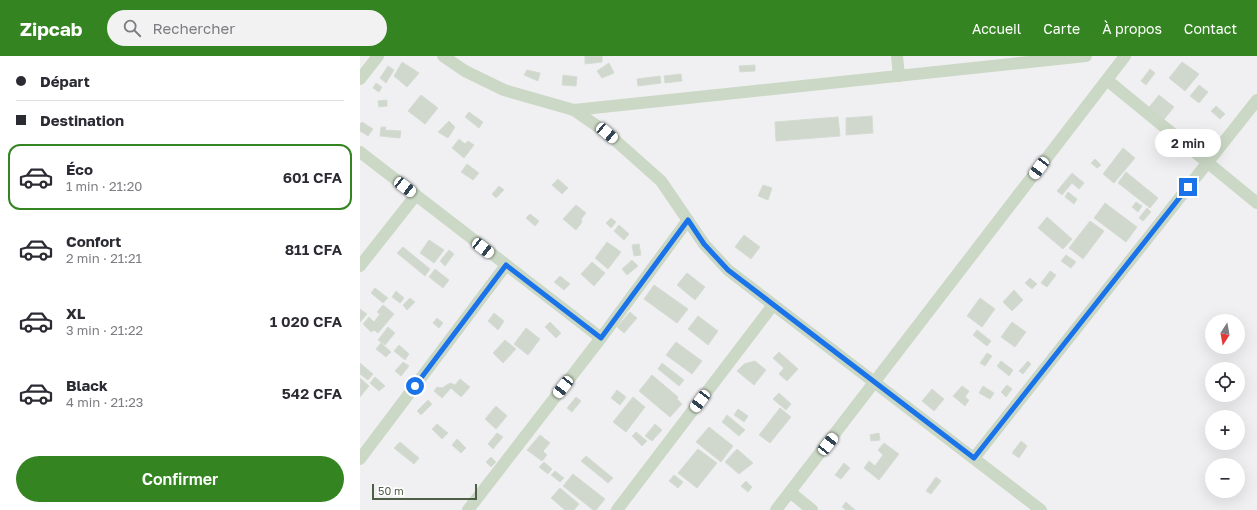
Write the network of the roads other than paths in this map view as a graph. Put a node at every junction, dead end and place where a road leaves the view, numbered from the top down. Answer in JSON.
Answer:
{"nodes":[{"id":1,"x":378,"y":56,"type":"edge"},
{"id":2,"x":444,"y":56,"type":"edge"},
{"id":3,"x":897,"y":56,"type":"edge"},
{"id":4,"x":1086,"y":56,"type":"edge"},
{"id":5,"x":1125,"y":56,"type":"edge"},
{"id":6,"x":899,"y":76,"type":"junction"},
{"id":7,"x":360,"y":79,"type":"edge"},
{"id":8,"x":1107,"y":80,"type":"junction"},
{"id":9,"x":1257,"y":100,"type":"edge"},
{"id":10,"x":574,"y":110,"type":"junction"},
{"id":11,"x":360,"y":152,"type":"edge"},
{"id":12,"x":1208,"y":162,"type":"junction"},
{"id":13,"x":416,"y":195,"type":"junction"},
{"id":14,"x":1257,"y":203,"type":"edge"},
{"id":15,"x":688,"y":220,"type":"junction"},
{"id":16,"x":506,"y":265,"type":"junction"},
{"id":17,"x":360,"y":266,"type":"edge"},
{"id":18,"x":773,"y":305,"type":"junction"},
{"id":19,"x":601,"y":338,"type":"junction"},
{"id":20,"x":874,"y":382,"type":"junction"},
{"id":21,"x":974,"y":458,"type":"junction"},
{"id":22,"x":360,"y":459,"type":"edge"},
{"id":23,"x":790,"y":492,"type":"junction"},
{"id":24,"x":468,"y":510,"type":"edge"},
{"id":25,"x":617,"y":510,"type":"edge"},
{"id":26,"x":776,"y":510,"type":"edge"},
{"id":27,"x":812,"y":510,"type":"edge"},
{"id":28,"x":1041,"y":510,"type":"edge"}],
"edges":[{"from":1,"to":7,"type":"street"},
{"from":2,"to":10,"type":"street"},
{"from":3,"to":6,"type":"street"},
{"from":4,"to":6,"type":"street"},
{"from":5,"to":8,"type":"street"},
{"from":6,"to":10,"type":"street"},
{"from":8,"to":12,"type":"street"},
{"from":8,"to":20,"type":"street"},
{"from":9,"to":12,"type":"street"},
{"from":10,"to":15,"type":"street"},
{"from":11,"to":13,"type":"street"},
{"from":12,"to":14,"type":"street"},
{"from":12,"to":21,"type":"street"},
{"from":13,"to":16,"type":"street"},
{"from":13,"to":17,"type":"street"},
{"from":15,"to":18,"type":"street"},
{"from":15,"to":19,"type":"street"},
{"from":16,"to":19,"type":"street"},
{"from":16,"to":22,"type":"street"},
{"from":18,"to":20,"type":"street"},
{"from":18,"to":25,"type":"street"},
{"from":19,"to":24,"type":"street"},
{"from":20,"to":21,"type":"street"},
{"from":20,"to":23,"type":"street"},
{"from":21,"to":28,"type":"street"},
{"from":23,"to":26,"type":"street"},
{"from":23,"to":27,"type":"street"}]}
